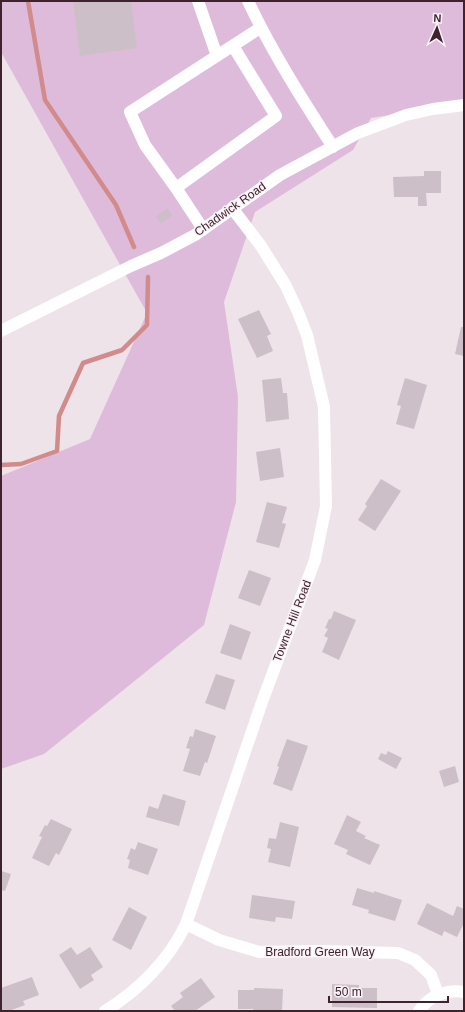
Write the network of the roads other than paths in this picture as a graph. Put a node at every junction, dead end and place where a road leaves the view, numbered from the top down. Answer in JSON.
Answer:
{"nodes":[{"id":1,"x":198,"y":1,"type":"edge"},
{"id":2,"x":248,"y":1,"type":"edge"},
{"id":3,"x":260,"y":28,"type":"junction"},
{"id":4,"x":233,"y":46,"type":"junction"},
{"id":5,"x":217,"y":56,"type":"junction"},
{"id":6,"x":464,"y":105,"type":"edge"},
{"id":7,"x":332,"y":147,"type":"junction"},
{"id":8,"x":176,"y":188,"type":"junction"},
{"id":9,"x":232,"y":208,"type":"junction"},
{"id":10,"x":203,"y":229,"type":"junction"},
{"id":11,"x":1,"y":331,"type":"edge"},
{"id":12,"x":186,"y":924,"type":"junction"},
{"id":13,"x":464,"y":992,"type":"edge"},
{"id":14,"x":438,"y":994,"type":"junction"},
{"id":15,"x":105,"y":1011,"type":"edge"},
{"id":16,"x":419,"y":1011,"type":"edge"}],
"edges":[{"from":1,"to":5,"type":"street"},
{"from":2,"to":3,"type":"street"},
{"from":3,"to":4,"type":"street"},
{"from":3,"to":7,"type":"street"},
{"from":4,"to":5,"type":"street"},
{"from":4,"to":8,"type":"street"},
{"from":5,"to":8,"type":"street"},
{"from":6,"to":7,"type":"street","name":"Chadwick Road"},
{"from":7,"to":9,"type":"street","name":"Chadwick Road"},
{"from":8,"to":10,"type":"street"},
{"from":9,"to":10,"type":"street","name":"Chadwick Road"},
{"from":9,"to":12,"type":"street","name":"Towne Hill Road"},
{"from":10,"to":11,"type":"street","name":"Chadwick Road"},
{"from":12,"to":14,"type":"street","name":"Bradford Green Way"},
{"from":12,"to":15,"type":"street","name":"Towne Hill Road"},
{"from":13,"to":14,"type":"street"},
{"from":14,"to":16,"type":"street"}]}
